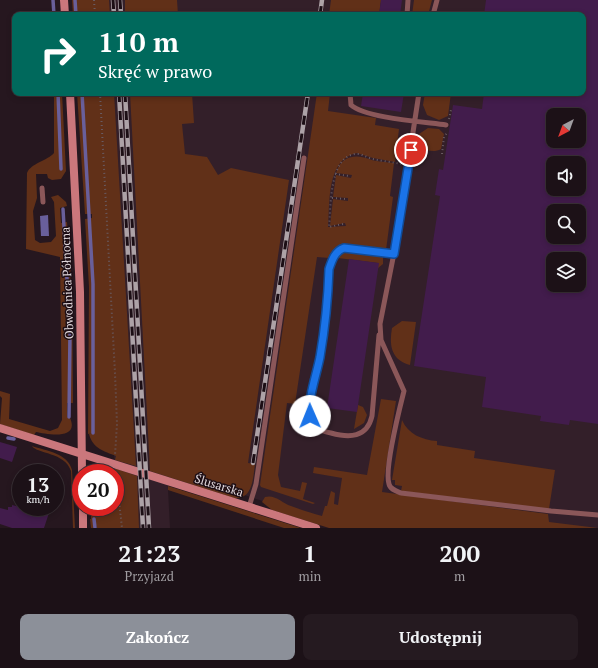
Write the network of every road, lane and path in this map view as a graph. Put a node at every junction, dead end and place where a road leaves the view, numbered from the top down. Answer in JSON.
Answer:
{"nodes":[{"id":1,"x":64,"y":0,"type":"edge"},
{"id":2,"x":94,"y":0,"type":"edge"},
{"id":3,"x":408,"y":0,"type":"edge"},
{"id":4,"x":437,"y":0,"type":"edge"},
{"id":5,"x":65,"y":12,"type":"edge"},
{"id":6,"x":95,"y":12,"type":"edge"},
{"id":7,"x":407,"y":12,"type":"edge"},
{"id":8,"x":434,"y":12,"type":"edge"},
{"id":9,"x":70,"y":96,"type":"edge"},
{"id":10,"x":100,"y":96,"type":"edge"},
{"id":11,"x":350,"y":96,"type":"edge"},
{"id":12,"x":419,"y":96,"type":"edge"},
{"id":13,"x":415,"y":121,"type":"junction"},
{"id":14,"x":446,"y":125,"type":"dead end"},
{"id":15,"x":304,"y":158,"type":"dead end"},
{"id":16,"x":408,"y":165,"type":"junction"},
{"id":17,"x":335,"y":174,"type":"junction"},
{"id":18,"x":349,"y":176,"type":"dead end"},
{"id":19,"x":42,"y":188,"type":"dead end"},
{"id":20,"x":332,"y":198,"type":"junction"},
{"id":21,"x":346,"y":199,"type":"dead end"},
{"id":22,"x":43,"y":202,"type":"dead end"},
{"id":23,"x":343,"y":224,"type":"dead end"},
{"id":24,"x":394,"y":254,"type":"junction"},
{"id":25,"x":380,"y":324,"type":"junction"},
{"id":26,"x":0,"y":428,"type":"edge"},
{"id":27,"x":82,"y":454,"type":"junction"},
{"id":28,"x":82,"y":464,"type":"edge"},
{"id":29,"x":115,"y":464,"type":"joint"},
{"id":30,"x":124,"y":467,"type":"edge"},
{"id":31,"x":249,"y":507,"type":"junction"},
{"id":32,"x":598,"y":514,"type":"edge"},
{"id":33,"x":83,"y":516,"type":"edge"},
{"id":34,"x":121,"y":516,"type":"edge"},
{"id":35,"x":83,"y":528,"type":"edge"},
{"id":36,"x":122,"y":528,"type":"edge"},
{"id":37,"x":316,"y":528,"type":"edge"}],
"edges":[{"from":1,"to":5,"type":"street"},
{"from":2,"to":6,"type":"path"},
{"from":3,"to":7,"type":"lane"},
{"from":4,"to":8,"type":"lane"},
{"from":9,"to":27,"type":"street","name":"Obwodnica Północna"},
{"from":10,"to":29,"type":"path"},
{"from":11,"to":13,"type":"lane"},
{"from":12,"to":13,"type":"lane"},
{"from":13,"to":14,"type":"lane"},
{"from":13,"to":16,"type":"lane"},
{"from":15,"to":31,"type":"lane"},
{"from":16,"to":17,"type":"path"},
{"from":16,"to":24,"type":"lane"},
{"from":17,"to":18,"type":"path"},
{"from":17,"to":20,"type":"path"},
{"from":19,"to":22,"type":"lane"},
{"from":20,"to":21,"type":"path"},
{"from":20,"to":23,"type":"path"},
{"from":24,"to":25,"type":"lane"},
{"from":24,"to":25,"type":"lane"},
{"from":25,"to":32,"type":"lane"},
{"from":26,"to":27,"type":"street","name":"Ślusarska"},
{"from":27,"to":28,"type":"street","name":"Obwodnica Północna"},
{"from":27,"to":29,"type":"street","name":"Ślusarska"},
{"from":30,"to":31,"type":"street","name":"Ślusarska"},
{"from":31,"to":37,"type":"street","name":"Ślusarska"},
{"from":33,"to":35,"type":"street"},
{"from":34,"to":36,"type":"path"}]}
